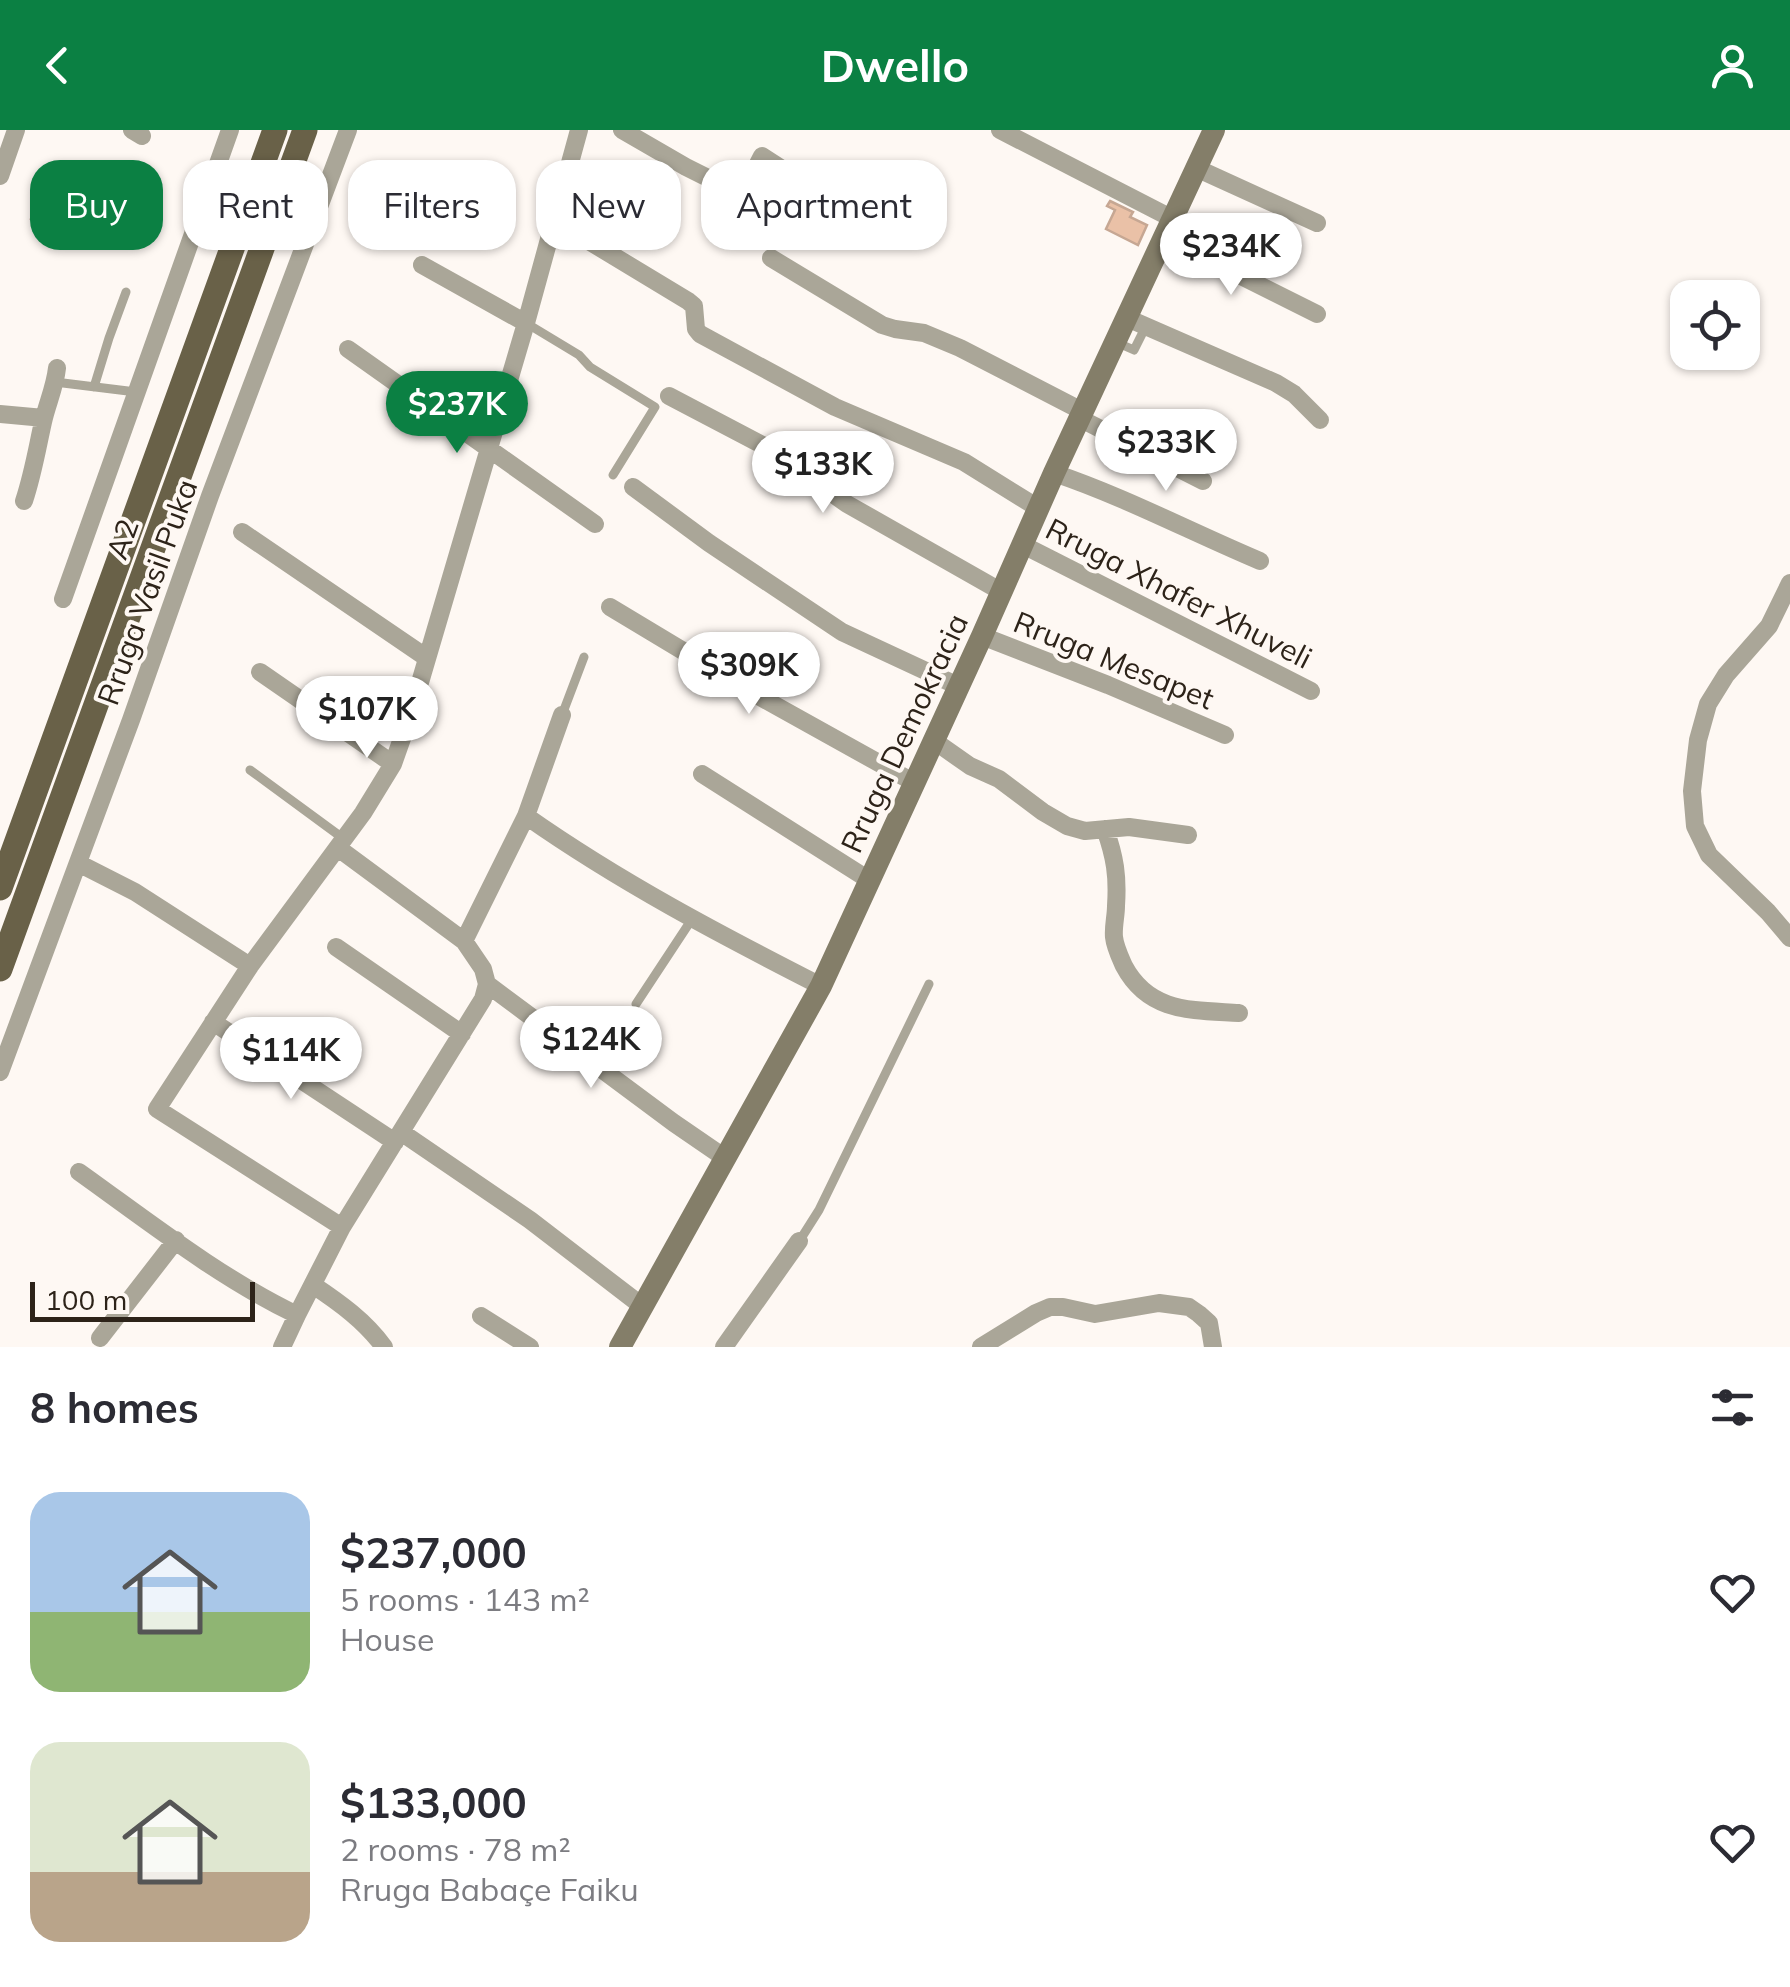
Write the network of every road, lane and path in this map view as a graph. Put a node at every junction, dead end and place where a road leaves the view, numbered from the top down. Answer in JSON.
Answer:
{"nodes":[{"id":1,"x":16,"y":130,"type":"edge"},
{"id":2,"x":230,"y":130,"type":"edge"},
{"id":3,"x":275,"y":130,"type":"edge"},
{"id":4,"x":305,"y":130,"type":"edge"},
{"id":5,"x":348,"y":130,"type":"edge"},
{"id":6,"x":579,"y":130,"type":"edge"},
{"id":7,"x":622,"y":130,"type":"edge"},
{"id":8,"x":1000,"y":130,"type":"edge"},
{"id":9,"x":1214,"y":130,"type":"edge"},
{"id":10,"x":571,"y":160,"type":"edge"},
{"id":11,"x":1196,"y":168,"type":"junction"},
{"id":12,"x":701,"y":173,"type":"edge"},
{"id":13,"x":0,"y":176,"type":"edge"},
{"id":14,"x":1173,"y":218,"type":"junction"},
{"id":15,"x":1318,"y":223,"type":"dead end"},
{"id":16,"x":1161,"y":244,"type":"junction"},
{"id":17,"x":546,"y":250,"type":"edge"},
{"id":18,"x":604,"y":250,"type":"edge"},
{"id":19,"x":771,"y":258,"type":"dead end"},
{"id":20,"x":422,"y":264,"type":"dead end"},
{"id":21,"x":126,"y":292,"type":"dead end"},
{"id":22,"x":1316,"y":314,"type":"dead end"},
{"id":23,"x":1136,"y":322,"type":"junction"},
{"id":24,"x":526,"y":323,"type":"junction"},
{"id":25,"x":348,"y":349,"type":"dead end"},
{"id":26,"x":56,"y":375,"type":"joint"},
{"id":27,"x":94,"y":387,"type":"junction"},
{"id":28,"x":136,"y":392,"type":"junction"},
{"id":29,"x":669,"y":396,"type":"dead end"},
{"id":30,"x":0,"y":414,"type":"edge"},
{"id":31,"x":1080,"y":415,"type":"junction"},
{"id":32,"x":44,"y":418,"type":"junction"},
{"id":33,"x":1320,"y":420,"type":"dead end"},
{"id":34,"x":488,"y":450,"type":"junction"},
{"id":35,"x":1054,"y":473,"type":"junction"},
{"id":36,"x":613,"y":476,"type":"dead end"},
{"id":37,"x":1202,"y":480,"type":"dead end"},
{"id":38,"x":633,"y":486,"type":"dead end"},
{"id":39,"x":24,"y":501,"type":"dead end"},
{"id":40,"x":1038,"y":508,"type":"junction"},
{"id":41,"x":595,"y":524,"type":"dead end"},
{"id":42,"x":242,"y":532,"type":"dead end"},
{"id":43,"x":1022,"y":545,"type":"junction"},
{"id":44,"x":1260,"y":560,"type":"dead end"},
{"id":45,"x":1790,"y":583,"type":"edge"},
{"id":46,"x":1002,"y":592,"type":"junction"},
{"id":47,"x":62,"y":598,"type":"dead end"},
{"id":48,"x":610,"y":607,"type":"dead end"},
{"id":49,"x":982,"y":636,"type":"junction"},
{"id":50,"x":584,"y":657,"type":"dead end"},
{"id":51,"x":427,"y":658,"type":"junction"},
{"id":52,"x":260,"y":672,"type":"dead end"},
{"id":53,"x":958,"y":686,"type":"junction"},
{"id":54,"x":1311,"y":691,"type":"dead end"},
{"id":55,"x":562,"y":715,"type":"joint"},
{"id":56,"x":1226,"y":735,"type":"dead end"},
{"id":57,"x":933,"y":740,"type":"junction"},
{"id":58,"x":393,"y":764,"type":"junction"},
{"id":59,"x":250,"y":770,"type":"dead end"},
{"id":60,"x":702,"y":774,"type":"dead end"},
{"id":61,"x":913,"y":782,"type":"junction"},
{"id":62,"x":526,"y":816,"type":"junction"},
{"id":63,"x":1106,"y":829,"type":"junction"},
{"id":64,"x":1188,"y":835,"type":"dead end"},
{"id":65,"x":341,"y":844,"type":"junction"},
{"id":66,"x":86,"y":867,"type":"junction"},
{"id":67,"x":869,"y":880,"type":"junction"},
{"id":68,"x":0,"y":888,"type":"edge"},
{"id":69,"x":692,"y":919,"type":"junction"},
{"id":70,"x":1790,"y":938,"type":"edge"},
{"id":71,"x":464,"y":941,"type":"junction"},
{"id":72,"x":336,"y":947,"type":"dead end"},
{"id":73,"x":250,"y":966,"type":"junction"},
{"id":74,"x":0,"y":969,"type":"edge"},
{"id":75,"x":487,"y":984,"type":"junction"},
{"id":76,"x":929,"y":984,"type":"dead end"},
{"id":77,"x":821,"y":986,"type":"junction"},
{"id":78,"x":636,"y":1004,"type":"dead end"},
{"id":79,"x":1239,"y":1013,"type":"dead end"},
{"id":80,"x":213,"y":1022,"type":"junction"},
{"id":81,"x":462,"y":1034,"type":"junction"},
{"id":82,"x":0,"y":1072,"type":"edge"},
{"id":83,"x":398,"y":1137,"type":"junction"},
{"id":84,"x":725,"y":1158,"type":"junction"},
{"id":85,"x":79,"y":1172,"type":"dead end"},
{"id":86,"x":342,"y":1227,"type":"junction"},
{"id":87,"x":176,"y":1240,"type":"junction"},
{"id":88,"x":799,"y":1241,"type":"joint"},
{"id":89,"x":313,"y":1285,"type":"junction"},
{"id":90,"x":642,"y":1306,"type":"junction"},
{"id":91,"x":297,"y":1316,"type":"junction"},
{"id":92,"x":480,"y":1316,"type":"dead end"},
{"id":93,"x":100,"y":1338,"type":"dead end"},
{"id":94,"x":282,"y":1347,"type":"edge"},
{"id":95,"x":384,"y":1347,"type":"edge"},
{"id":96,"x":530,"y":1347,"type":"edge"},
{"id":97,"x":620,"y":1347,"type":"edge"},
{"id":98,"x":724,"y":1347,"type":"edge"},
{"id":99,"x":981,"y":1347,"type":"edge"},
{"id":100,"x":1213,"y":1347,"type":"edge"}],
"edges":[{"from":1,"to":13,"type":"street"},
{"from":2,"to":28,"type":"street"},
{"from":3,"to":68,"type":"main road","name":"A2"},
{"from":4,"to":74,"type":"main road","name":"A2"},
{"from":5,"to":66,"type":"street","name":"Rruga Vasil Puka"},
{"from":6,"to":10,"type":"street"},
{"from":7,"to":12,"type":"street"},
{"from":8,"to":14,"type":"street"},
{"from":9,"to":11,"type":"main road","name":"Rruga Demokracia"},
{"from":11,"to":14,"type":"main road","name":"Rruga Demokracia"},
{"from":11,"to":15,"type":"street"},
{"from":14,"to":16,"type":"main road","name":"Rruga Demokracia"},
{"from":16,"to":22,"type":"street"},
{"from":16,"to":23,"type":"main road","name":"Rruga Demokracia"},
{"from":17,"to":24,"type":"street"},
{"from":18,"to":40,"type":"street"},
{"from":19,"to":31,"type":"street"},
{"from":20,"to":24,"type":"street"},
{"from":21,"to":27,"type":"lane"},
{"from":23,"to":31,"type":"main road","name":"Rruga Demokracia"},
{"from":23,"to":33,"type":"street"},
{"from":24,"to":34,"type":"street"},
{"from":24,"to":36,"type":"lane"},
{"from":25,"to":34,"type":"street"},
{"from":26,"to":27,"type":"lane"},
{"from":26,"to":32,"type":"street"},
{"from":27,"to":28,"type":"lane"},
{"from":28,"to":47,"type":"street"},
{"from":29,"to":46,"type":"street"},
{"from":30,"to":32,"type":"street"},
{"from":31,"to":35,"type":"main road","name":"Rruga Demokracia"},
{"from":31,"to":37,"type":"street"},
{"from":32,"to":39,"type":"street"},
{"from":34,"to":41,"type":"street"},
{"from":34,"to":51,"type":"street"},
{"from":35,"to":40,"type":"main road","name":"Rruga Demokracia"},
{"from":35,"to":44,"type":"street"},
{"from":38,"to":53,"type":"street"},
{"from":40,"to":43,"type":"main road","name":"Rruga Demokracia"},
{"from":42,"to":51,"type":"street"},
{"from":43,"to":46,"type":"main road","name":"Rruga Demokracia"},
{"from":43,"to":54,"type":"street","name":"Rruga Xhafer Xhuveli"},
{"from":45,"to":70,"type":"street"},
{"from":46,"to":49,"type":"main road","name":"Rruga Demokracia"},
{"from":48,"to":61,"type":"street"},
{"from":49,"to":53,"type":"main road","name":"Rruga Demokracia"},
{"from":49,"to":56,"type":"street","name":"Rruga Mesapet"},
{"from":50,"to":55,"type":"lane"},
{"from":51,"to":58,"type":"street"},
{"from":52,"to":58,"type":"street"},
{"from":53,"to":57,"type":"main road","name":"Rruga Demokracia"},
{"from":55,"to":62,"type":"street"},
{"from":57,"to":61,"type":"main road","name":"Rruga Demokracia"},
{"from":57,"to":63,"type":"street"},
{"from":58,"to":65,"type":"street"},
{"from":59,"to":65,"type":"lane"},
{"from":60,"to":67,"type":"street"},
{"from":61,"to":67,"type":"main road","name":"Rruga Demokracia"},
{"from":62,"to":69,"type":"street"},
{"from":62,"to":71,"type":"street"},
{"from":63,"to":64,"type":"street"},
{"from":63,"to":79,"type":"street"},
{"from":65,"to":71,"type":"street"},
{"from":65,"to":73,"type":"street"},
{"from":66,"to":73,"type":"street"},
{"from":66,"to":82,"type":"street","name":"Rruga Vasil Puka"},
{"from":67,"to":77,"type":"main road","name":"Rruga Demokracia"},
{"from":69,"to":77,"type":"street"},
{"from":69,"to":78,"type":"lane"},
{"from":71,"to":75,"type":"street"},
{"from":72,"to":81,"type":"street"},
{"from":73,"to":80,"type":"street"},
{"from":75,"to":81,"type":"street"},
{"from":75,"to":84,"type":"street"},
{"from":76,"to":88,"type":"lane"},
{"from":77,"to":84,"type":"main road","name":"Rruga Demokracia"},
{"from":80,"to":83,"type":"street"},
{"from":80,"to":86,"type":"street"},
{"from":81,"to":83,"type":"street"},
{"from":83,"to":86,"type":"street"},
{"from":83,"to":90,"type":"street"},
{"from":84,"to":90,"type":"main road","name":"Rruga Demokracia"},
{"from":85,"to":87,"type":"street"},
{"from":86,"to":89,"type":"street"},
{"from":87,"to":91,"type":"street"},
{"from":87,"to":93,"type":"street"},
{"from":88,"to":98,"type":"street"},
{"from":89,"to":91,"type":"street"},
{"from":89,"to":95,"type":"street"},
{"from":90,"to":97,"type":"main road","name":"Rruga Demokracia"},
{"from":91,"to":94,"type":"street"},
{"from":92,"to":96,"type":"street"},
{"from":99,"to":100,"type":"street"}]}
